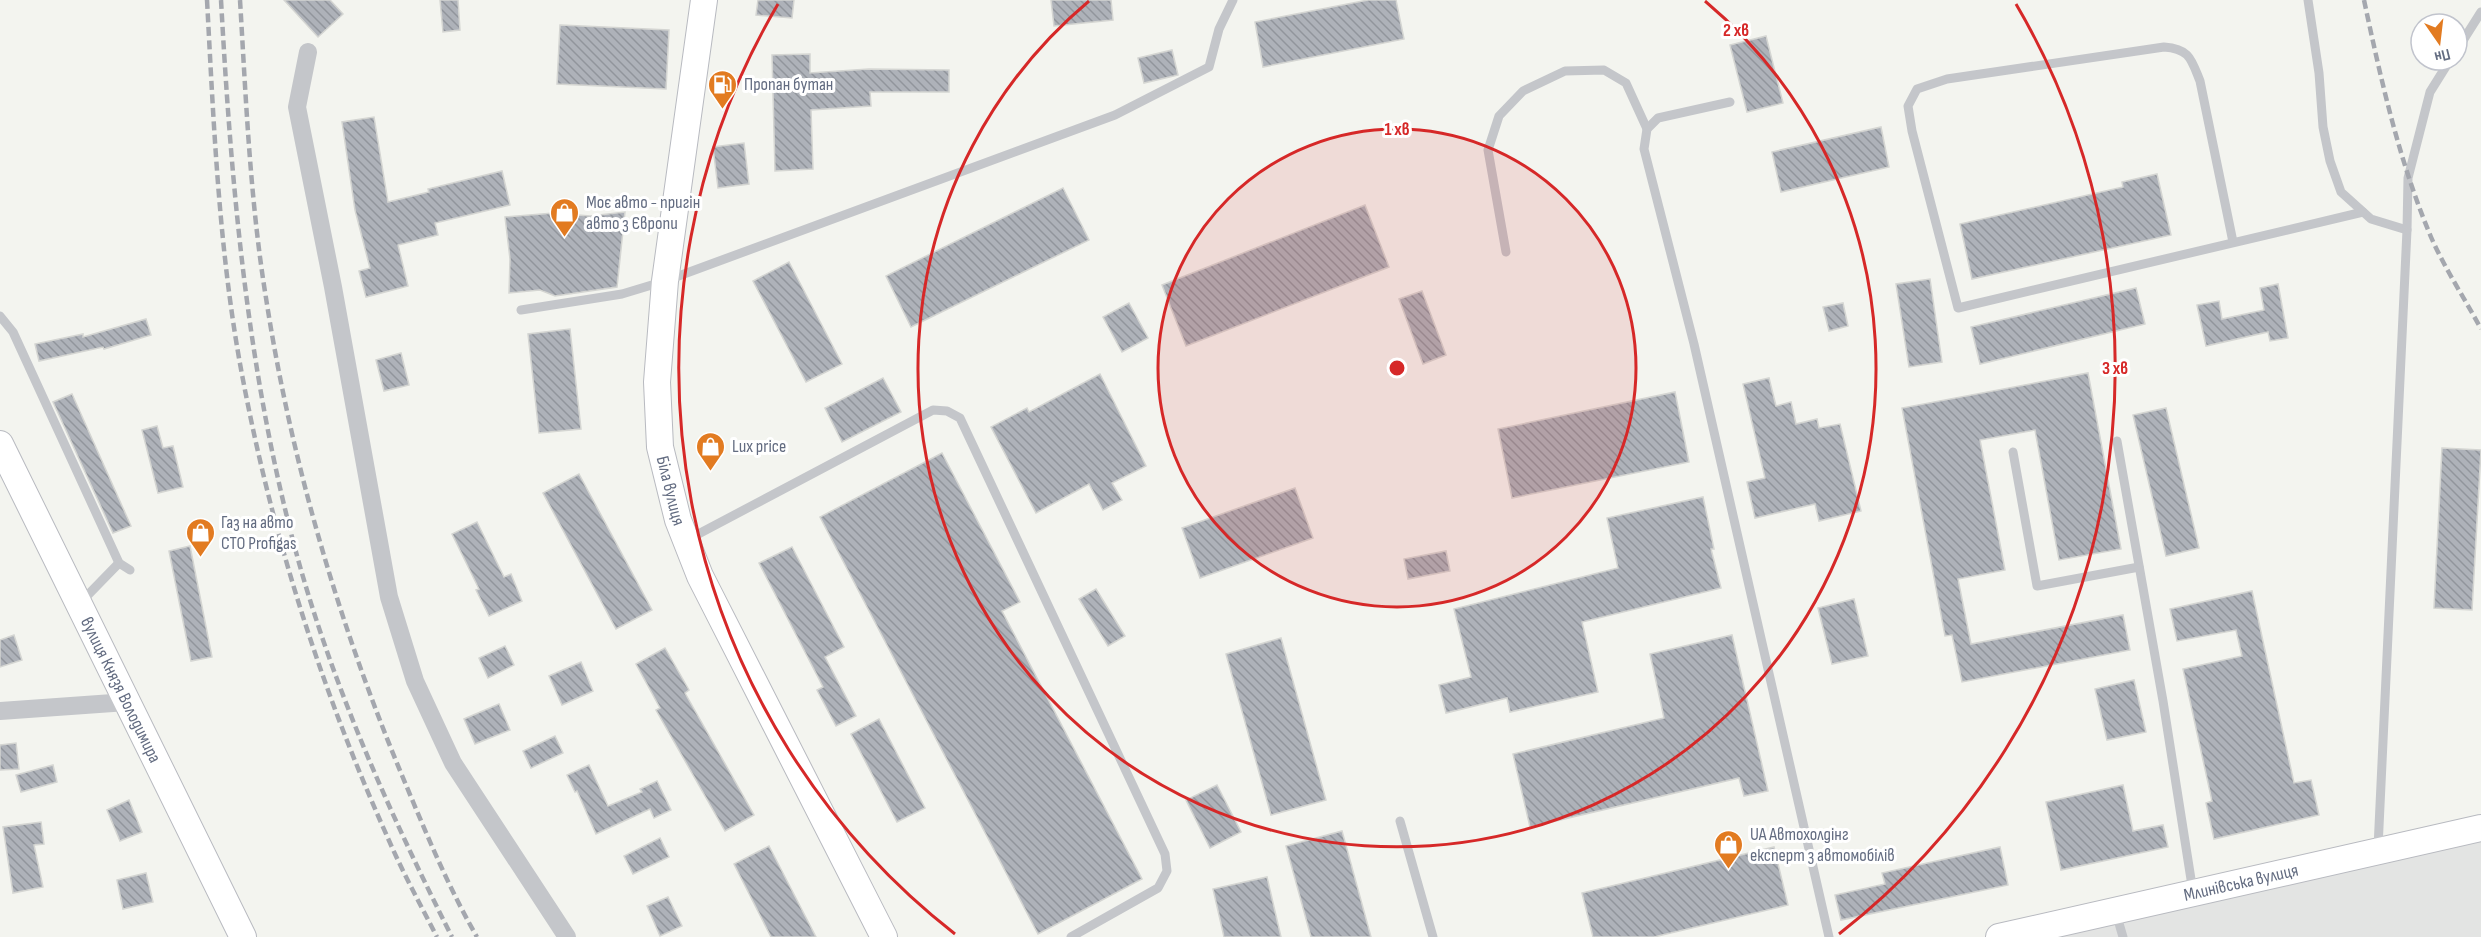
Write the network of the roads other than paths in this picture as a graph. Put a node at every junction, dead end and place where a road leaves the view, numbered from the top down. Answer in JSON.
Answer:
{"nodes":[{"id":1,"x":704,"y":0,"type":"edge"},
{"id":2,"x":1233,"y":0,"type":"edge"},
{"id":3,"x":2308,"y":0,"type":"edge"},
{"id":4,"x":2481,"y":12,"type":"edge"},
{"id":5,"x":2469,"y":31,"type":"edge"},
{"id":6,"x":308,"y":52,"type":"dead end"},
{"id":7,"x":2443,"y":72,"type":"edge"},
{"id":8,"x":1730,"y":102,"type":"dead end"},
{"id":9,"x":1647,"y":129,"type":"junction"},
{"id":10,"x":2363,"y":212,"type":"junction"},
{"id":11,"x":2407,"y":230,"type":"junction"},
{"id":12,"x":2233,"y":242,"type":"junction"},
{"id":13,"x":1506,"y":252,"type":"dead end"},
{"id":14,"x":665,"y":281,"type":"junction"},
{"id":15,"x":521,"y":310,"type":"dead end"},
{"id":16,"x":0,"y":316,"type":"edge"},
{"id":17,"x":2117,"y":441,"type":"dead end"},
{"id":18,"x":0,"y":444,"type":"edge"},
{"id":19,"x":2013,"y":452,"type":"dead end"},
{"id":20,"x":686,"y":540,"type":"junction"},
{"id":21,"x":119,"y":563,"type":"junction"},
{"id":22,"x":2139,"y":567,"type":"junction"},
{"id":23,"x":130,"y":570,"type":"dead end"},
{"id":24,"x":79,"y":604,"type":"junction"},
{"id":25,"x":127,"y":702,"type":"junction"},
{"id":26,"x":0,"y":711,"type":"edge"},
{"id":27,"x":1400,"y":821,"type":"dead end"},
{"id":28,"x":2481,"y":828,"type":"edge"},
{"id":29,"x":2378,"y":850,"type":"junction"},
{"id":30,"x":2193,"y":892,"type":"junction"},
{"id":31,"x":2116,"y":910,"type":"junction"},
{"id":32,"x":243,"y":937,"type":"edge"},
{"id":33,"x":567,"y":937,"type":"edge"},
{"id":34,"x":884,"y":937,"type":"edge"},
{"id":35,"x":1071,"y":937,"type":"edge"},
{"id":36,"x":1433,"y":937,"type":"edge"},
{"id":37,"x":1829,"y":937,"type":"edge"},
{"id":38,"x":1999,"y":937,"type":"edge"},
{"id":39,"x":2123,"y":937,"type":"edge"}],
"edges":[{"from":1,"to":14,"type":"main road","name":"Біла вулиця"},
{"from":2,"to":14,"type":"lane"},
{"from":3,"to":10,"type":"lane"},
{"from":4,"to":5,"type":"lane"},
{"from":6,"to":33,"type":"street"},
{"from":7,"to":11,"type":"lane"},
{"from":8,"to":9,"type":"lane"},
{"from":9,"to":13,"type":"lane"},
{"from":9,"to":37,"type":"lane"},
{"from":10,"to":11,"type":"lane"},
{"from":10,"to":12,"type":"lane"},
{"from":11,"to":29,"type":"lane"},
{"from":12,"to":12,"type":"lane"},
{"from":14,"to":15,"type":"lane"},
{"from":14,"to":20,"type":"main road","name":"Біла вулиця"},
{"from":16,"to":21,"type":"lane"},
{"from":17,"to":22,"type":"lane"},
{"from":18,"to":24,"type":"main road","name":"вулиця Князя Володимира"},
{"from":19,"to":22,"type":"lane"},
{"from":20,"to":34,"type":"main road","name":"Біла вулиця"},
{"from":20,"to":35,"type":"lane"},
{"from":21,"to":23,"type":"lane"},
{"from":21,"to":24,"type":"lane"},
{"from":22,"to":30,"type":"lane"},
{"from":24,"to":25,"type":"main road","name":"вулиця Князя Володимира"},
{"from":25,"to":26,"type":"street"},
{"from":25,"to":32,"type":"main road","name":"вулиця Князя Володимира"},
{"from":27,"to":36,"type":"lane"},
{"from":28,"to":29,"type":"main road","name":"Млинівська вулиця"},
{"from":29,"to":30,"type":"main road","name":"Млинівська вулиця"},
{"from":30,"to":31,"type":"main road","name":"Млинівська вулиця"},
{"from":31,"to":38,"type":"main road","name":"Млинівська вулиця"},
{"from":31,"to":39,"type":"lane"}]}
